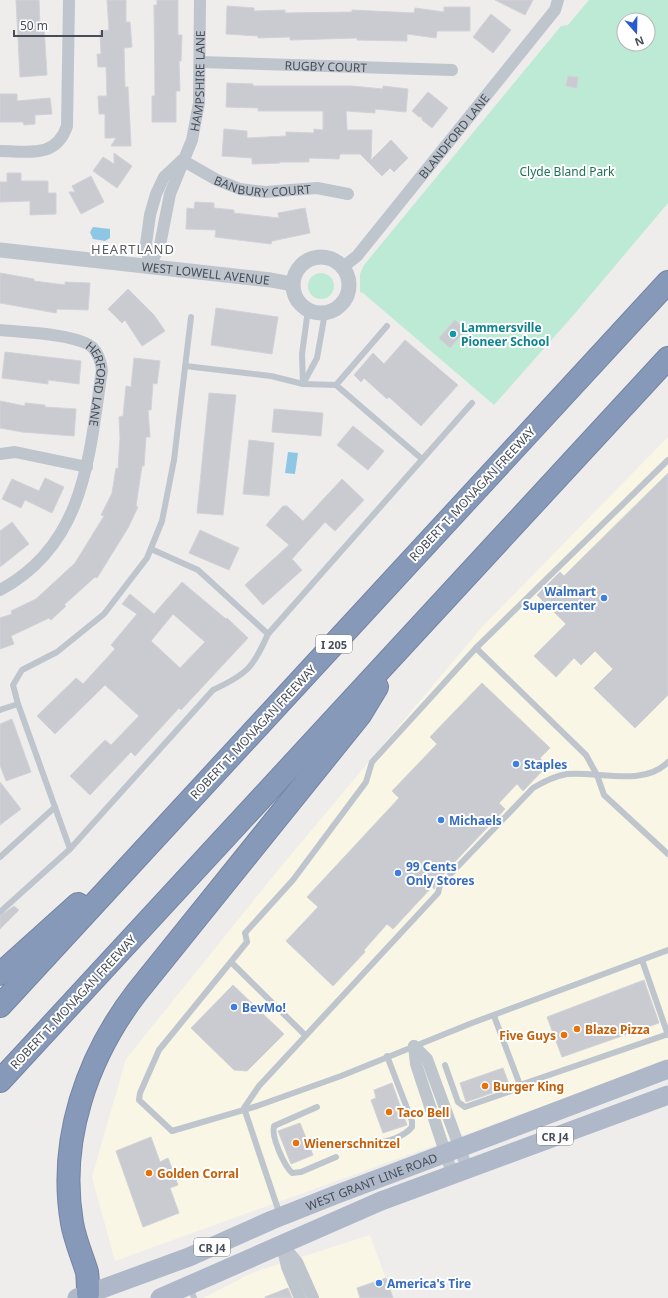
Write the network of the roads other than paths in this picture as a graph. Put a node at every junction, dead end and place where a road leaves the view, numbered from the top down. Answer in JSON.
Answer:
{"nodes":[{"id":1,"x":69,"y":0,"type":"edge"},
{"id":2,"x":200,"y":0,"type":"edge"},
{"id":3,"x":558,"y":0,"type":"edge"},
{"id":4,"x":200,"y":62,"type":"junction"},
{"id":5,"x":452,"y":70,"type":"dead end"},
{"id":6,"x":0,"y":150,"type":"edge"},
{"id":7,"x":182,"y":160,"type":"junction"},
{"id":8,"x":348,"y":194,"type":"dead end"},
{"id":9,"x":0,"y":250,"type":"edge"},
{"id":10,"x":150,"y":266,"type":"junction"},
{"id":11,"x":343,"y":267,"type":"junction"},
{"id":12,"x":668,"y":282,"type":"edge"},
{"id":13,"x":292,"y":284,"type":"junction"},
{"id":14,"x":308,"y":310,"type":"junction"},
{"id":15,"x":325,"y":313,"type":"junction"},
{"id":16,"x":191,"y":317,"type":"dead end"},
{"id":17,"x":387,"y":326,"type":"dead end"},
{"id":18,"x":0,"y":330,"type":"edge"},
{"id":19,"x":668,"y":358,"type":"edge"},
{"id":20,"x":185,"y":366,"type":"junction"},
{"id":21,"x":303,"y":384,"type":"junction"},
{"id":22,"x":336,"y":385,"type":"junction"},
{"id":23,"x":472,"y":403,"type":"dead end"},
{"id":24,"x":0,"y":454,"type":"edge"},
{"id":25,"x":422,"y":459,"type":"junction"},
{"id":26,"x":668,"y":460,"type":"edge"},
{"id":27,"x":87,"y":467,"type":"junction"},
{"id":28,"x":151,"y":549,"type":"junction"},
{"id":29,"x":0,"y":590,"type":"edge"},
{"id":30,"x":268,"y":634,"type":"junction"},
{"id":31,"x":400,"y":648,"type":"junction"},
{"id":32,"x":476,"y":648,"type":"junction"},
{"id":33,"x":18,"y":704,"type":"junction"},
{"id":34,"x":0,"y":710,"type":"edge"},
{"id":35,"x":668,"y":762,"type":"edge"},
{"id":36,"x":597,"y":775,"type":"junction"},
{"id":37,"x":55,"y":807,"type":"junction"},
{"id":38,"x":70,"y":849,"type":"junction"},
{"id":39,"x":668,"y":854,"type":"edge"},
{"id":40,"x":0,"y":857,"type":"edge"},
{"id":41,"x":130,"y":864,"type":"junction"},
{"id":42,"x":0,"y":912,"type":"edge"},
{"id":43,"x":668,"y":950,"type":"edge"},
{"id":44,"x":642,"y":960,"type":"junction"},
{"id":45,"x":231,"y":962,"type":"junction"},
{"id":46,"x":0,"y":974,"type":"edge"},
{"id":47,"x":0,"y":1006,"type":"edge"},
{"id":48,"x":494,"y":1016,"type":"junction"},
{"id":49,"x":305,"y":1034,"type":"junction"},
{"id":50,"x":668,"y":1034,"type":"edge"},
{"id":51,"x":414,"y":1046,"type":"junction"},
{"id":52,"x":387,"y":1056,"type":"junction"},
{"id":53,"x":445,"y":1065,"type":"dead end"},
{"id":54,"x":668,"y":1068,"type":"edge"},
{"id":55,"x":7,"y":1074,"type":"edge"},
{"id":56,"x":520,"y":1085,"type":"junction"},
{"id":57,"x":0,"y":1090,"type":"edge"},
{"id":58,"x":668,"y":1095,"type":"edge"},
{"id":59,"x":317,"y":1107,"type":"dead end"},
{"id":60,"x":244,"y":1108,"type":"junction"},
{"id":61,"x":366,"y":1146,"type":"dead end"},
{"id":62,"x":452,"y":1149,"type":"junction"},
{"id":63,"x":336,"y":1157,"type":"dead end"},
{"id":64,"x":460,"y":1171,"type":"junction"},
{"id":65,"x":281,"y":1216,"type":"junction"},
{"id":66,"x":282,"y":1244,"type":"junction"},
{"id":67,"x":192,"y":1292,"type":"edge"},
{"id":68,"x":82,"y":1296,"type":"edge"},
{"id":69,"x":160,"y":1298,"type":"edge"},
{"id":70,"x":300,"y":1298,"type":"edge"},
{"id":71,"x":313,"y":1298,"type":"edge"}],
"edges":[{"from":1,"to":6,"type":"street"},
{"from":2,"to":4,"type":"street","name":"HAMPSHIRE LANE"},
{"from":3,"to":11,"type":"street","name":"BLANDFORD LANE"},
{"from":4,"to":5,"type":"street","name":"RUGBY COURT"},
{"from":4,"to":7,"type":"street","name":"HAMPSHIRE LANE"},
{"from":7,"to":8,"type":"street","name":"BANBURY COURT"},
{"from":7,"to":10,"type":"street","name":"HAMPSHIRE LANE"},
{"from":9,"to":10,"type":"street","name":"WEST LOWELL AVENUE"},
{"from":10,"to":13,"type":"street","name":"WEST LOWELL AVENUE"},
{"from":11,"to":13,"type":"street"},
{"from":11,"to":15,"type":"street"},
{"from":12,"to":41,"type":"highway","name":"ROBERT T. MONAGAN FREEWAY","number":"I 205"},
{"from":13,"to":14,"type":"street"},
{"from":14,"to":15,"type":"street"},
{"from":14,"to":21,"type":"lane"},
{"from":15,"to":21,"type":"lane"},
{"from":16,"to":20,"type":"lane"},
{"from":17,"to":22,"type":"lane"},
{"from":18,"to":27,"type":"street","name":"HERFORD LANE"},
{"from":19,"to":31,"type":"highway","name":"ROBERT T. MONAGAN FREEWAY"},
{"from":20,"to":21,"type":"lane"},
{"from":20,"to":28,"type":"lane"},
{"from":21,"to":22,"type":"lane"},
{"from":22,"to":25,"type":"lane"},
{"from":23,"to":25,"type":"lane"},
{"from":24,"to":27,"type":"street"},
{"from":25,"to":30,"type":"lane"},
{"from":26,"to":32,"type":"lane"},
{"from":27,"to":29,"type":"street","name":"HERFORD LANE"},
{"from":28,"to":30,"type":"lane"},
{"from":28,"to":33,"type":"lane"},
{"from":30,"to":38,"type":"lane"},
{"from":31,"to":55,"type":"highway","name":"ROBERT T. MONAGAN FREEWAY"},
{"from":31,"to":68,"type":"highway"},
{"from":32,"to":36,"type":"lane"},
{"from":32,"to":45,"type":"lane"},
{"from":33,"to":34,"type":"lane"},
{"from":33,"to":37,"type":"lane"},
{"from":35,"to":36,"type":"lane"},
{"from":36,"to":39,"type":"lane"},
{"from":36,"to":49,"type":"lane"},
{"from":37,"to":38,"type":"lane"},
{"from":37,"to":40,"type":"lane"},
{"from":38,"to":42,"type":"lane"},
{"from":41,"to":46,"type":"highway"},
{"from":41,"to":47,"type":"highway","name":"ROBERT T. MONAGAN FREEWAY","number":"I 205"},
{"from":43,"to":44,"type":"lane"},
{"from":44,"to":48,"type":"lane"},
{"from":44,"to":50,"type":"lane"},
{"from":45,"to":49,"type":"lane"},
{"from":45,"to":60,"type":"lane"},
{"from":48,"to":51,"type":"lane"},
{"from":48,"to":56,"type":"lane"},
{"from":49,"to":60,"type":"lane"},
{"from":50,"to":56,"type":"lane"},
{"from":51,"to":52,"type":"lane"},
{"from":51,"to":62,"type":"street"},
{"from":52,"to":60,"type":"lane"},
{"from":52,"to":61,"type":"lane"},
{"from":53,"to":56,"type":"lane"},
{"from":54,"to":62,"type":"main road","name":"WEST GRANT LINE ROAD","number":"CR J4"},
{"from":55,"to":57,"type":"highway","name":"ROBERT T. MONAGAN FREEWAY"},
{"from":58,"to":64,"type":"main road","name":"WEST GRANT LINE ROAD","number":"CR J4"},
{"from":59,"to":63,"type":"lane"},
{"from":60,"to":65,"type":"lane"},
{"from":62,"to":64,"type":"street"},
{"from":62,"to":65,"type":"main road","name":"WEST GRANT LINE ROAD","number":"CR J4"},
{"from":64,"to":66,"type":"main road","name":"WEST GRANT LINE ROAD","number":"CR J4"},
{"from":65,"to":68,"type":"main road","name":"WEST GRANT LINE ROAD","number":"CR J4"},
{"from":66,"to":67,"type":"main road","name":"WEST GRANT LINE ROAD","number":"CR J4"},
{"from":66,"to":70,"type":"street"},
{"from":66,"to":71,"type":"street"},
{"from":67,"to":69,"type":"main road","name":"WEST GRANT LINE ROAD","number":"CR J4"}]}
